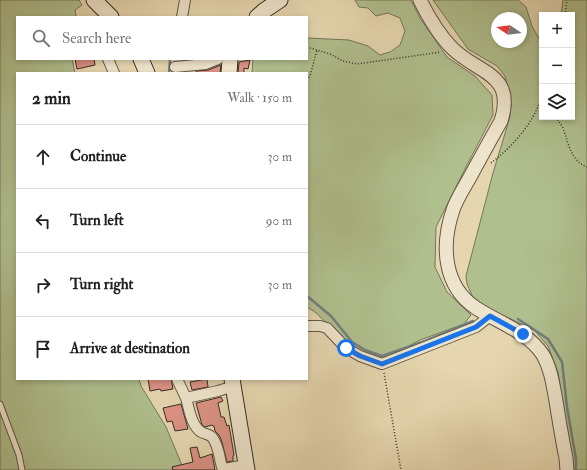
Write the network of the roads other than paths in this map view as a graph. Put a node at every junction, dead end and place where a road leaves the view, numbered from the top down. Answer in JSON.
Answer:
{"nodes":[{"id":1,"x":185,"y":0,"type":"edge"},
{"id":2,"x":420,"y":0,"type":"edge"},
{"id":3,"x":277,"y":1,"type":"edge"},
{"id":4,"x":182,"y":16,"type":"edge"},
{"id":5,"x":258,"y":16,"type":"edge"},
{"id":6,"x":108,"y":60,"type":"edge"},
{"id":7,"x":142,"y":60,"type":"edge"},
{"id":8,"x":216,"y":60,"type":"edge"},
{"id":9,"x":230,"y":60,"type":"edge"},
{"id":10,"x":175,"y":66,"type":"edge"},
{"id":11,"x":114,"y":72,"type":"edge"},
{"id":12,"x":148,"y":72,"type":"edge"},
{"id":13,"x":229,"y":72,"type":"edge"},
{"id":14,"x":490,"y":316,"type":"junction"},
{"id":15,"x":308,"y":326,"type":"edge"},
{"id":16,"x":177,"y":380,"type":"edge"},
{"id":17,"x":233,"y":383,"type":"edge"},
{"id":18,"x":186,"y":398,"type":"junction"},
{"id":19,"x":0,"y":404,"type":"edge"},
{"id":20,"x":247,"y":468,"type":"edge"},
{"id":21,"x":22,"y":470,"type":"edge"},
{"id":22,"x":566,"y":470,"type":"edge"}],
"edges":[{"from":1,"to":4,"type":"street"},
{"from":2,"to":14,"type":"street"},
{"from":3,"to":5,"type":"main road"},
{"from":6,"to":11,"type":"street"},
{"from":7,"to":12,"type":"main road"},
{"from":8,"to":10,"type":"street"},
{"from":9,"to":13,"type":"main road"},
{"from":14,"to":15,"type":"street"},
{"from":14,"to":22,"type":"street"},
{"from":16,"to":18,"type":"street"},
{"from":17,"to":18,"type":"street"},
{"from":17,"to":20,"type":"main road"},
{"from":18,"to":20,"type":"street"},
{"from":19,"to":21,"type":"lane"}]}
